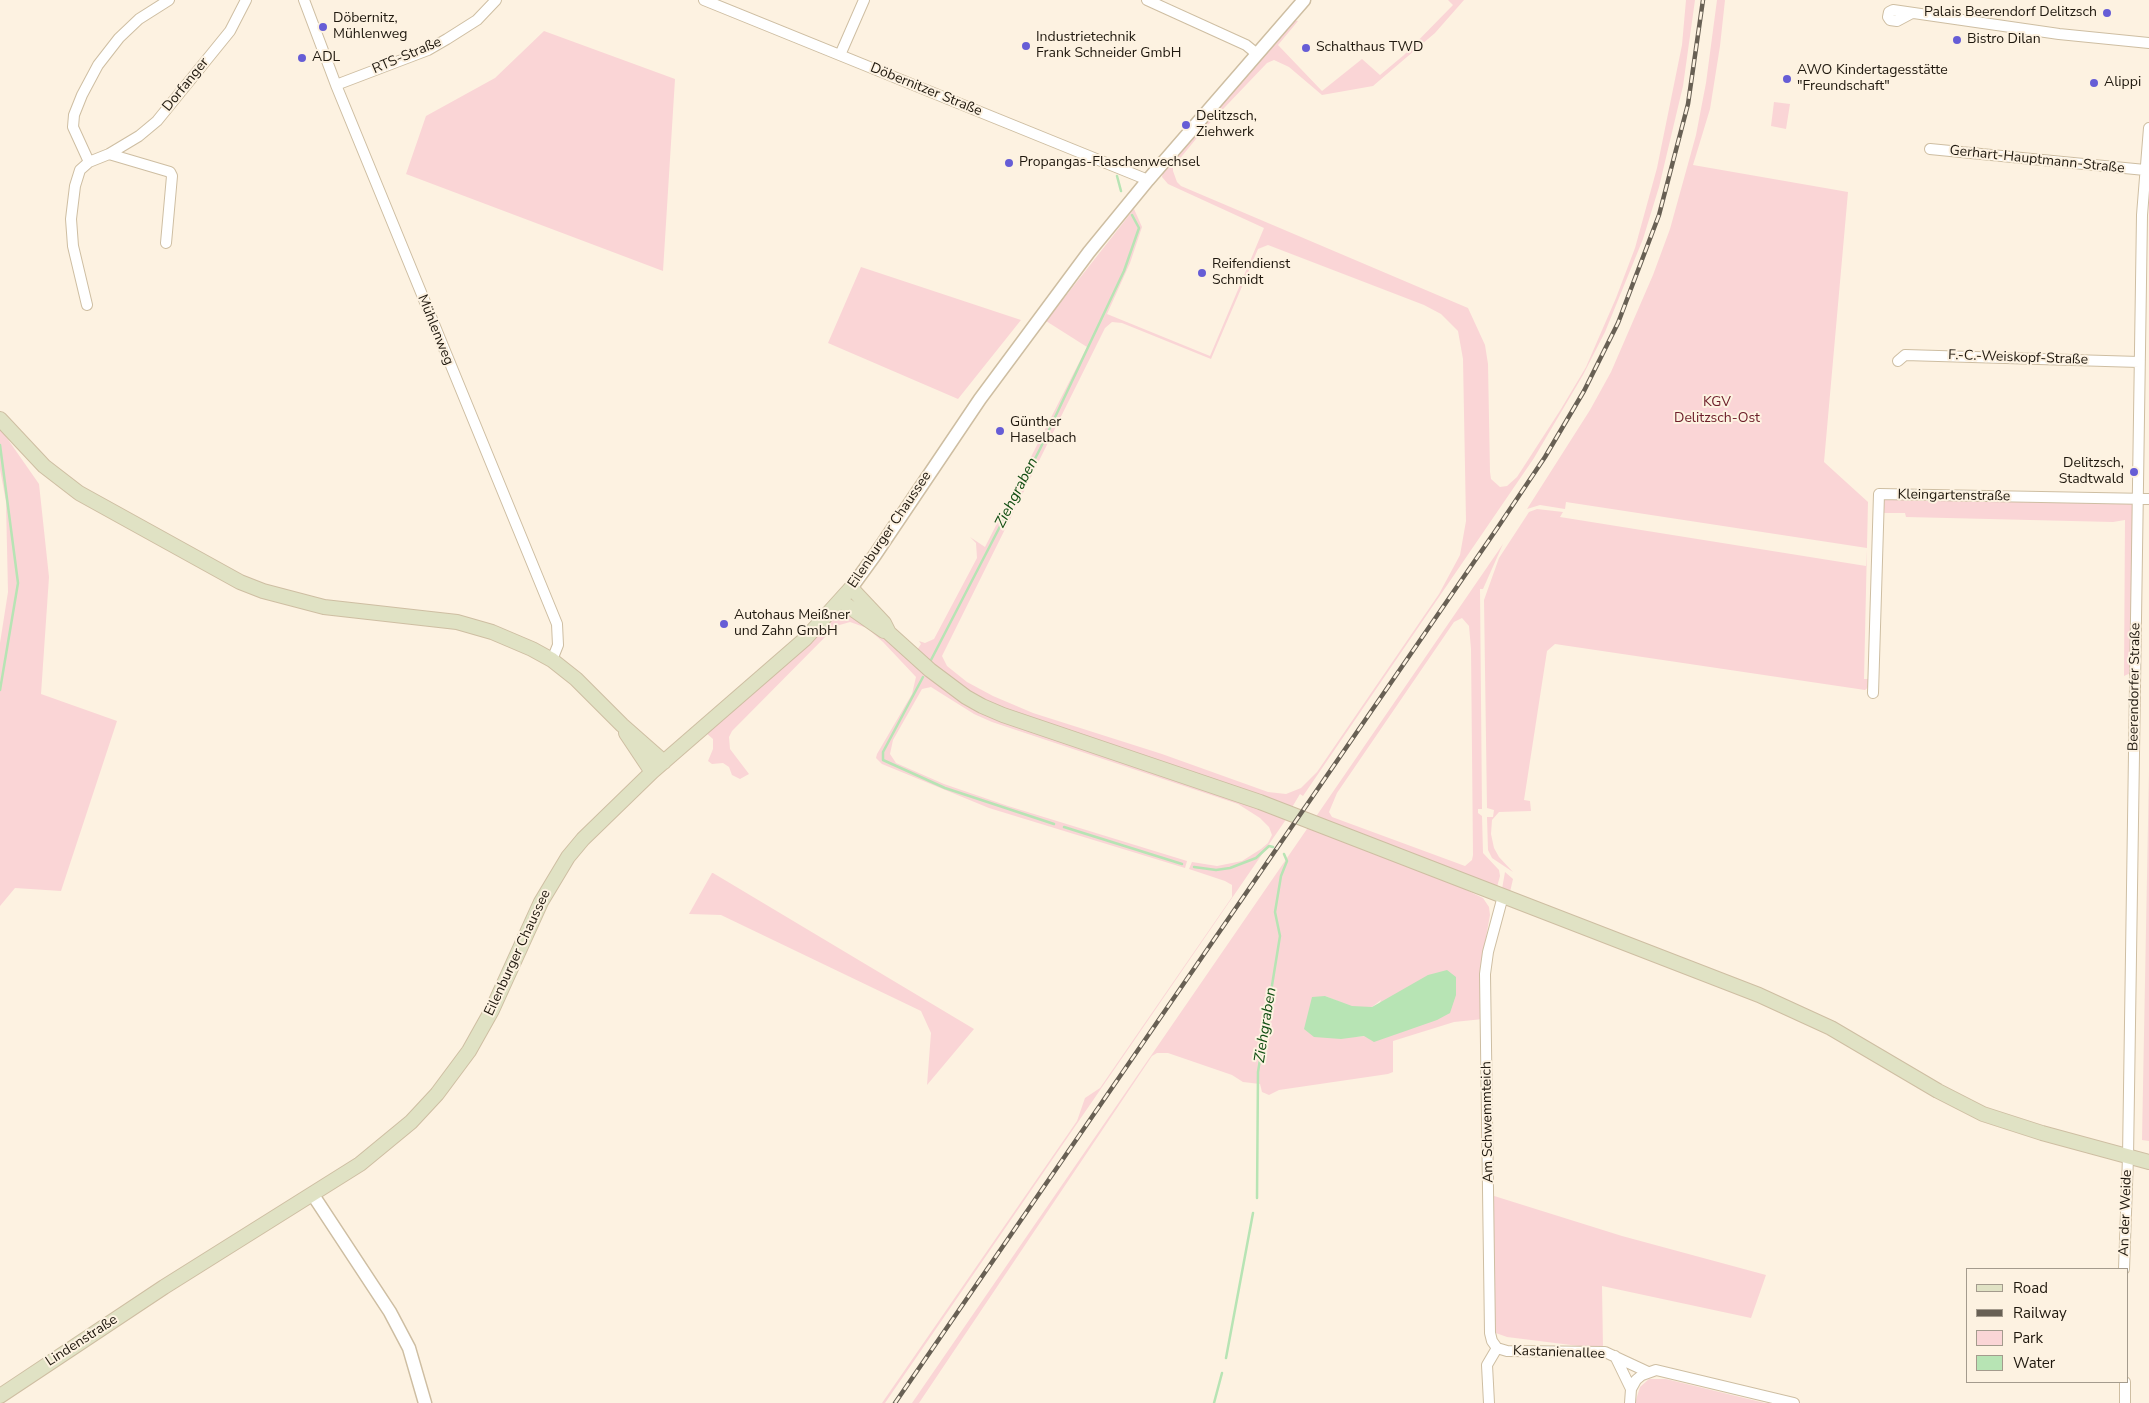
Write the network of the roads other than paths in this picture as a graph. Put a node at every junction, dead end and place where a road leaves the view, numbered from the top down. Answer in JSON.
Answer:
{"nodes":[{"id":1,"x":169,"y":0,"type":"edge"},
{"id":2,"x":246,"y":0,"type":"edge"},
{"id":3,"x":304,"y":0,"type":"edge"},
{"id":4,"x":496,"y":0,"type":"edge"},
{"id":5,"x":704,"y":0,"type":"edge"},
{"id":6,"x":864,"y":0,"type":"edge"},
{"id":7,"x":1147,"y":0,"type":"edge"},
{"id":8,"x":1304,"y":0,"type":"edge"},
{"id":9,"x":1912,"y":13,"type":"dead end"},
{"id":10,"x":2149,"y":43,"type":"edge"},
{"id":11,"x":1257,"y":54,"type":"junction"},
{"id":12,"x":840,"y":55,"type":"junction"},
{"id":13,"x":336,"y":85,"type":"junction"},
{"id":14,"x":2149,"y":128,"type":"edge"},
{"id":15,"x":1930,"y":149,"type":"dead end"},
{"id":16,"x":109,"y":154,"type":"junction"},
{"id":17,"x":89,"y":162,"type":"junction"},
{"id":18,"x":2145,"y":170,"type":"junction"},
{"id":19,"x":1148,"y":180,"type":"junction"},
{"id":20,"x":2145,"y":241,"type":"edge"},
{"id":21,"x":166,"y":243,"type":"dead end"},
{"id":22,"x":87,"y":305,"type":"dead end"},
{"id":23,"x":1898,"y":361,"type":"dead end"},
{"id":24,"x":2140,"y":362,"type":"junction"},
{"id":25,"x":2144,"y":417,"type":"edge"},
{"id":26,"x":0,"y":419,"type":"edge"},
{"id":27,"x":2144,"y":499,"type":"edge"},
{"id":28,"x":851,"y":588,"type":"junction"},
{"id":29,"x":841,"y":600,"type":"junction"},
{"id":30,"x":889,"y":633,"type":"junction"},
{"id":31,"x":552,"y":660,"type":"junction"},
{"id":32,"x":1873,"y":694,"type":"dead end"},
{"id":33,"x":622,"y":725,"type":"junction"},
{"id":34,"x":664,"y":762,"type":"junction"},
{"id":35,"x":652,"y":772,"type":"junction"},
{"id":36,"x":1503,"y":896,"type":"junction"},
{"id":37,"x":2128,"y":1156,"type":"junction"},
{"id":38,"x":2149,"y":1162,"type":"edge"},
{"id":39,"x":313,"y":1195,"type":"junction"},
{"id":40,"x":2124,"y":1268,"type":"edge"},
{"id":41,"x":1497,"y":1348,"type":"junction"},
{"id":42,"x":1615,"y":1356,"type":"junction"},
{"id":43,"x":1648,"y":1372,"type":"junction"},
{"id":44,"x":2125,"y":1383,"type":"edge"},
{"id":45,"x":1631,"y":1389,"type":"junction"},
{"id":46,"x":0,"y":1396,"type":"edge"},
{"id":47,"x":425,"y":1403,"type":"edge"},
{"id":48,"x":1489,"y":1403,"type":"edge"},
{"id":49,"x":1630,"y":1403,"type":"edge"},
{"id":50,"x":1794,"y":1403,"type":"edge"},
{"id":51,"x":2125,"y":1403,"type":"edge"}],
"edges":[{"from":1,"to":17,"type":"street"},
{"from":2,"to":16,"type":"street","name":"Dorfanger"},
{"from":3,"to":13,"type":"street","name":"Mühlenweg"},
{"from":4,"to":13,"type":"street","name":"RTS-Straße"},
{"from":5,"to":12,"type":"street","name":"Döbernitzer Straße"},
{"from":6,"to":12,"type":"street"},
{"from":7,"to":11,"type":"street"},
{"from":8,"to":11,"type":"street","name":"Eilenburger Chaussee"},
{"from":9,"to":10,"type":"street"},
{"from":11,"to":19,"type":"street","name":"Eilenburger Chaussee"},
{"from":12,"to":19,"type":"street","name":"Döbernitzer Straße"},
{"from":13,"to":31,"type":"street","name":"Mühlenweg"},
{"from":14,"to":18,"type":"street","name":"Beerendorfer Straße"},
{"from":15,"to":18,"type":"street","name":"Gerhart-Hauptmann-Straße"},
{"from":16,"to":17,"type":"street","name":"Dorfanger"},
{"from":16,"to":21,"type":"street"},
{"from":17,"to":22,"type":"street"},
{"from":18,"to":20,"type":"street","name":"Beerendorfer Straße"},
{"from":19,"to":28,"type":"street","name":"Eilenburger Chaussee"},
{"from":20,"to":24,"type":"street","name":"Beerendorfer Straße"},
{"from":23,"to":24,"type":"street","name":"F.-C.-Weiskopf-Straße"},
{"from":24,"to":25,"type":"street","name":"Beerendorfer Straße"},
{"from":25,"to":27,"type":"street","name":"Beerendorfer Straße"},
{"from":26,"to":31,"type":"main road"},
{"from":27,"to":32,"type":"street","name":"Kleingartenstraße"},
{"from":27,"to":37,"type":"street","name":"Beerendorfer Straße"},
{"from":28,"to":29,"type":"main road","name":"Eilenburger Chaussee"},
{"from":28,"to":30,"type":"main road"},
{"from":29,"to":30,"type":"main road"},
{"from":29,"to":34,"type":"main road","name":"Eilenburger Chaussee"},
{"from":30,"to":36,"type":"main road"},
{"from":31,"to":33,"type":"main road"},
{"from":33,"to":34,"type":"main road"},
{"from":33,"to":35,"type":"main road"},
{"from":34,"to":35,"type":"main road","name":"Eilenburger Chaussee"},
{"from":35,"to":39,"type":"main road","name":"Eilenburger Chaussee"},
{"from":36,"to":37,"type":"main road"},
{"from":36,"to":41,"type":"street","name":"Am Schwemmteich"},
{"from":37,"to":38,"type":"main road"},
{"from":37,"to":40,"type":"street","name":"An der Weide"},
{"from":39,"to":46,"type":"main road","name":"Lindenstraße"},
{"from":39,"to":47,"type":"street"},
{"from":41,"to":42,"type":"street","name":"Kastanienallee"},
{"from":41,"to":48,"type":"street"},
{"from":42,"to":43,"type":"street","name":"Kastanienallee"},
{"from":42,"to":45,"type":"street"},
{"from":43,"to":45,"type":"street"},
{"from":43,"to":50,"type":"street","name":"Kastanienallee"},
{"from":44,"to":51,"type":"street"},
{"from":45,"to":49,"type":"street"}]}
